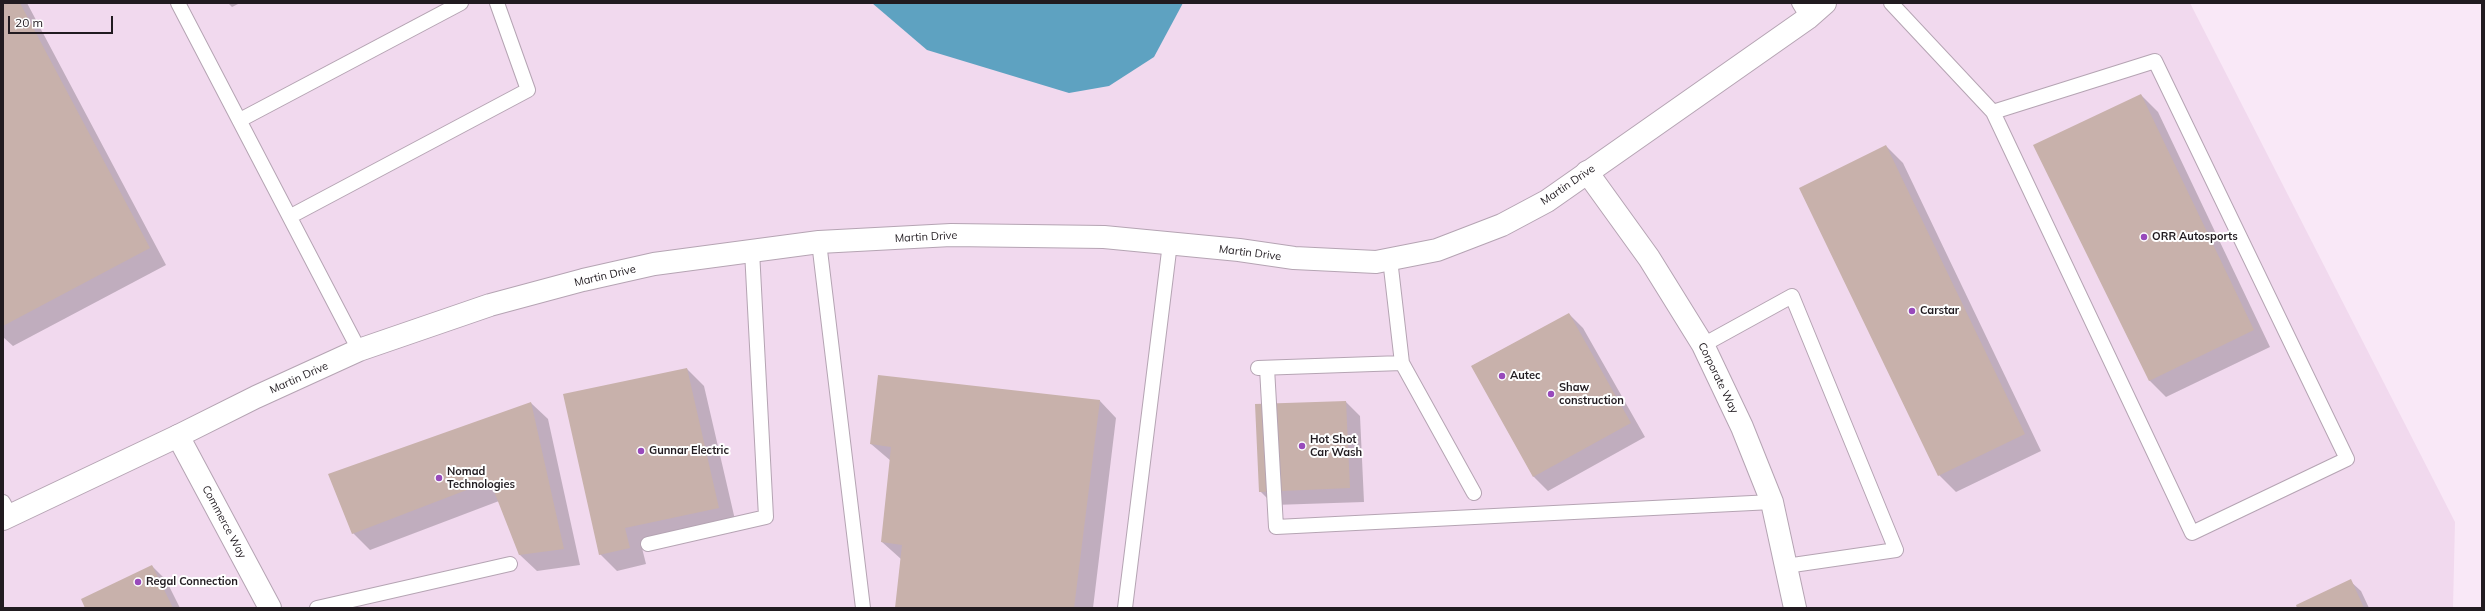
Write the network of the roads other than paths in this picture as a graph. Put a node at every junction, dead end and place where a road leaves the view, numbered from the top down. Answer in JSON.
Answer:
{"nodes":[{"id":1,"x":178,"y":3,"type":"edge"},
{"id":2,"x":461,"y":3,"type":"edge"},
{"id":3,"x":497,"y":3,"type":"edge"},
{"id":4,"x":1825,"y":3,"type":"edge"},
{"id":5,"x":1891,"y":3,"type":"edge"},
{"id":6,"x":1803,"y":10,"type":"edge"},
{"id":7,"x":1993,"y":112,"type":"junction"},
{"id":8,"x":240,"y":120,"type":"junction"},
{"id":9,"x":1588,"y":172,"type":"junction"},
{"id":10,"x":291,"y":216,"type":"junction"},
{"id":11,"x":819,"y":242,"type":"junction"},
{"id":12,"x":1170,"y":243,"type":"junction"},
{"id":13,"x":752,"y":251,"type":"junction"},
{"id":14,"x":1390,"y":259,"type":"junction"},
{"id":15,"x":1703,"y":345,"type":"junction"},
{"id":16,"x":359,"y":350,"type":"junction"},
{"id":17,"x":1402,"y":363,"type":"junction"},
{"id":18,"x":178,"y":436,"type":"junction"},
{"id":19,"x":1474,"y":493,"type":"dead end"},
{"id":20,"x":1772,"y":502,"type":"junction"},
{"id":21,"x":5,"y":512,"type":"edge"},
{"id":22,"x":648,"y":544,"type":"dead end"},
{"id":23,"x":510,"y":564,"type":"dead end"},
{"id":24,"x":1786,"y":566,"type":"junction"},
{"id":25,"x":270,"y":608,"type":"edge"},
{"id":26,"x":317,"y":608,"type":"edge"},
{"id":27,"x":863,"y":608,"type":"edge"},
{"id":28,"x":1125,"y":608,"type":"edge"},
{"id":29,"x":1795,"y":608,"type":"edge"}],
"edges":[{"from":1,"to":8,"type":"lane"},
{"from":2,"to":8,"type":"lane"},
{"from":3,"to":10,"type":"lane"},
{"from":4,"to":6,"type":"street","name":"Martin Drive"},
{"from":5,"to":7,"type":"lane"},
{"from":6,"to":9,"type":"street","name":"Martin Drive"},
{"from":7,"to":7,"type":"lane"},
{"from":8,"to":10,"type":"lane"},
{"from":9,"to":14,"type":"street","name":"Martin Drive"},
{"from":9,"to":15,"type":"street","name":"Corporate Way"},
{"from":10,"to":16,"type":"lane"},
{"from":11,"to":12,"type":"street","name":"Martin Drive"},
{"from":11,"to":13,"type":"street","name":"Martin Drive"},
{"from":11,"to":27,"type":"lane"},
{"from":12,"to":14,"type":"street","name":"Martin Drive"},
{"from":12,"to":28,"type":"lane"},
{"from":13,"to":16,"type":"street","name":"Martin Drive"},
{"from":13,"to":22,"type":"lane"},
{"from":14,"to":17,"type":"lane"},
{"from":15,"to":20,"type":"street","name":"Corporate Way"},
{"from":15,"to":24,"type":"lane"},
{"from":16,"to":18,"type":"street","name":"Martin Drive"},
{"from":17,"to":19,"type":"lane"},
{"from":17,"to":20,"type":"lane"},
{"from":18,"to":21,"type":"street","name":"Martin Drive"},
{"from":18,"to":25,"type":"street","name":"Commerce Way"},
{"from":20,"to":24,"type":"street","name":"Corporate Way"},
{"from":23,"to":26,"type":"lane"},
{"from":24,"to":29,"type":"street","name":"Corporate Way"}]}
